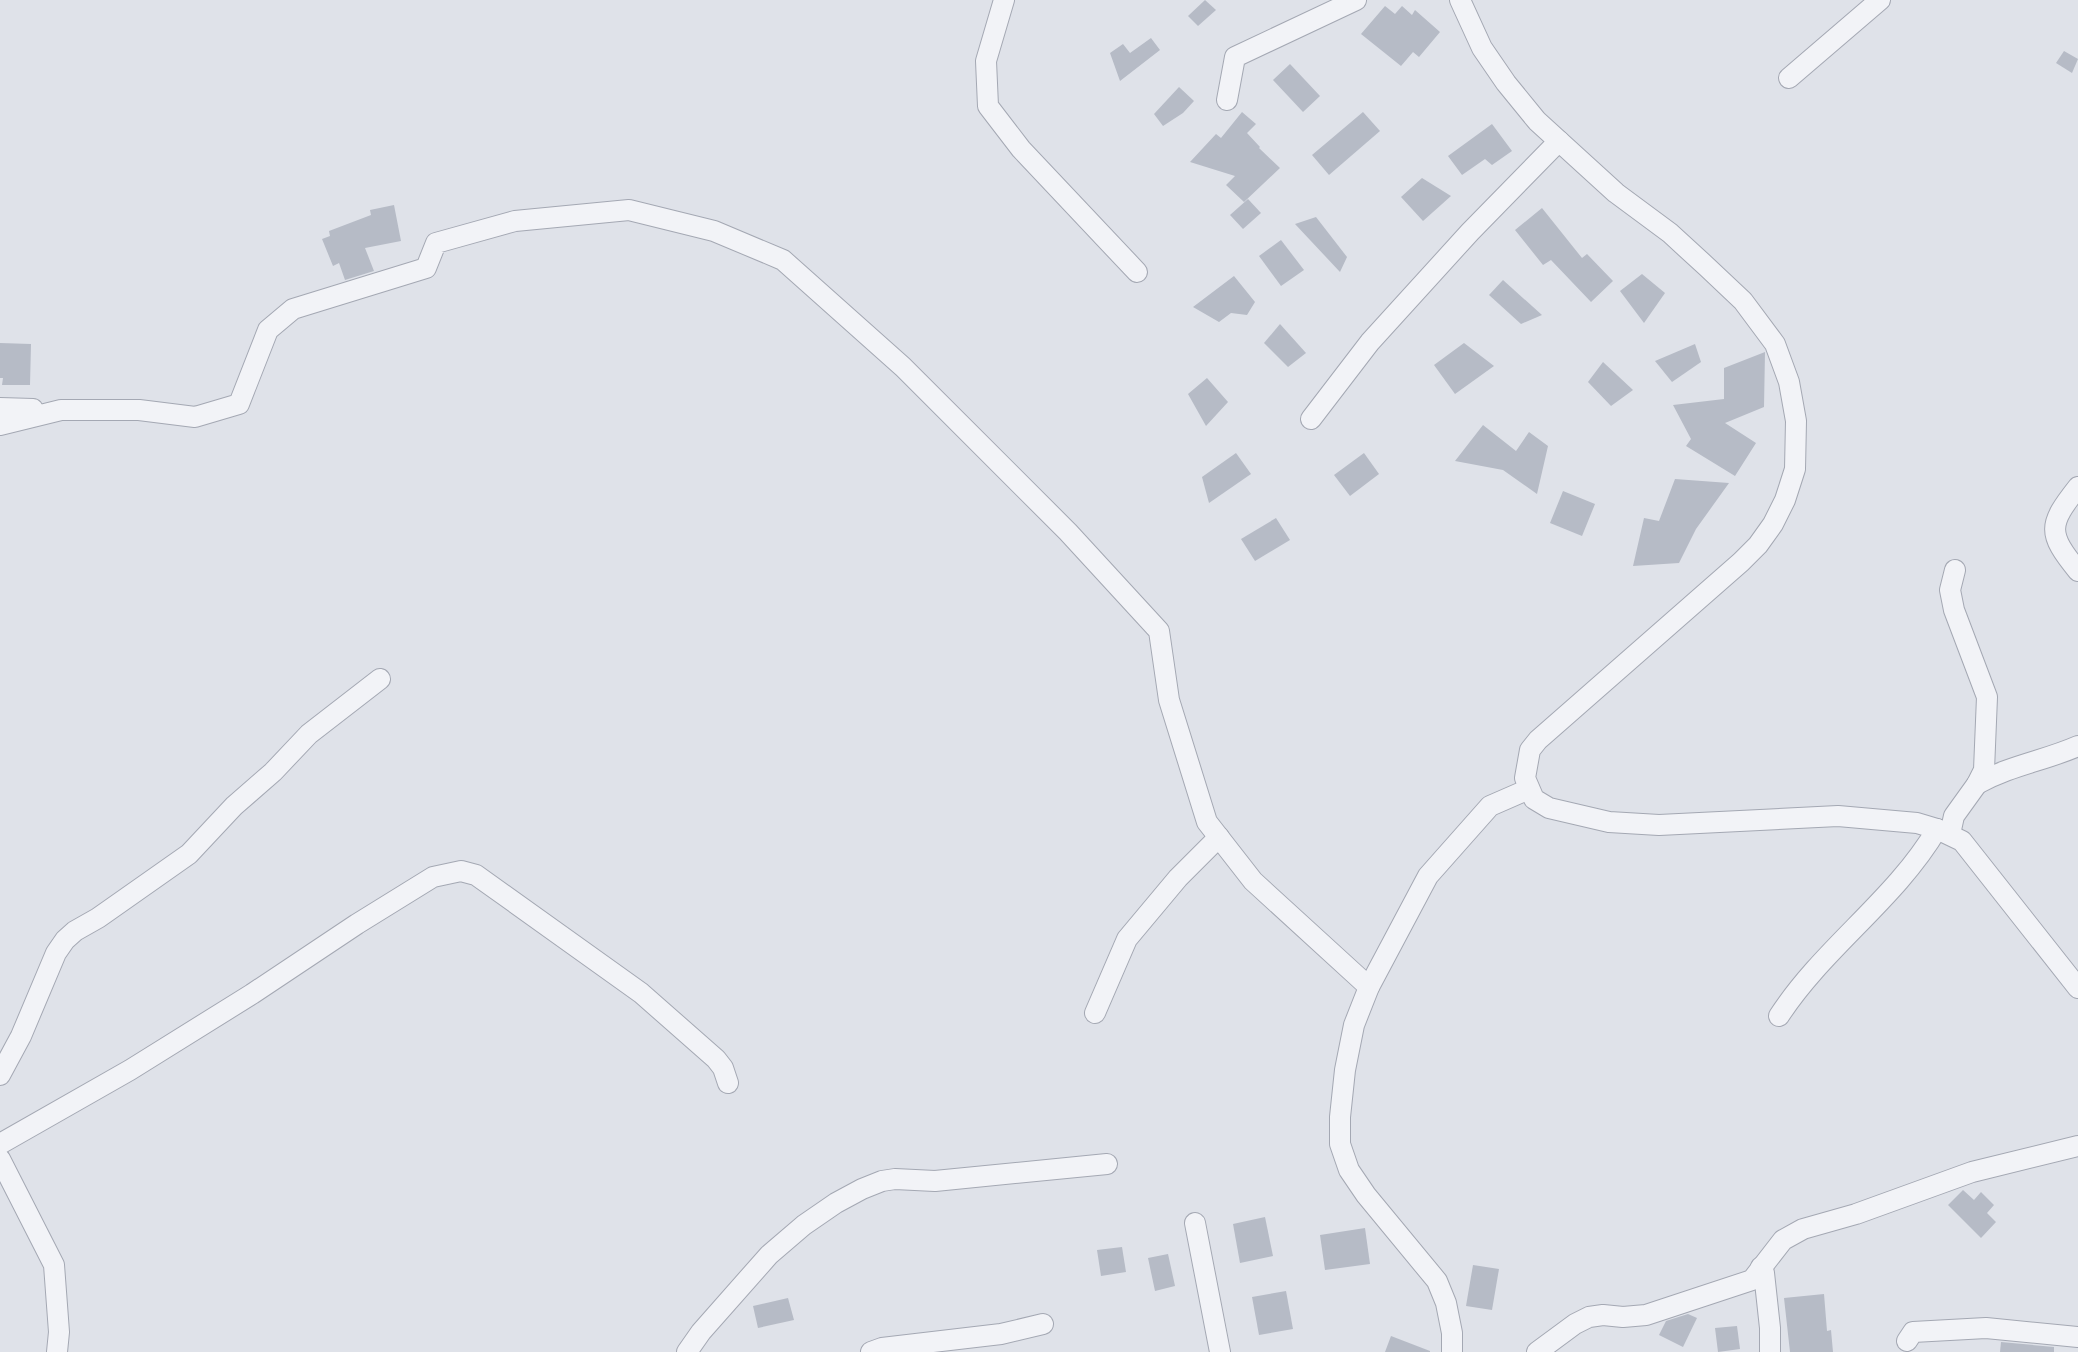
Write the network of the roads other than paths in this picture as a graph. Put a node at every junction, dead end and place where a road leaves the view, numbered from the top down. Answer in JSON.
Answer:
{"nodes":[{"id":1,"x":1004,"y":0,"type":"edge"},
{"id":2,"x":1356,"y":0,"type":"edge"},
{"id":3,"x":1460,"y":0,"type":"edge"},
{"id":4,"x":1880,"y":0,"type":"edge"},
{"id":5,"x":1789,"y":78,"type":"dead end"},
{"id":6,"x":1227,"y":100,"type":"dead end"},
{"id":7,"x":1559,"y":141,"type":"junction"},
{"id":8,"x":1137,"y":273,"type":"dead end"},
{"id":9,"x":0,"y":408,"type":"edge"},
{"id":10,"x":61,"y":411,"type":"junction"},
{"id":11,"x":1311,"y":419,"type":"dead end"},
{"id":12,"x":0,"y":425,"type":"edge"},
{"id":13,"x":2078,"y":487,"type":"edge"},
{"id":14,"x":1955,"y":570,"type":"dead end"},
{"id":15,"x":2078,"y":571,"type":"edge"},
{"id":16,"x":380,"y":679,"type":"dead end"},
{"id":17,"x":2078,"y":746,"type":"edge"},
{"id":18,"x":1977,"y":784,"type":"junction"},
{"id":19,"x":1529,"y":789,"type":"junction"},
{"id":20,"x":1944,"y":832,"type":"junction"},
{"id":21,"x":1219,"y":837,"type":"junction"},
{"id":22,"x":1369,"y":987,"type":"junction"},
{"id":23,"x":2078,"y":988,"type":"edge"},
{"id":24,"x":1095,"y":1013,"type":"dead end"},
{"id":25,"x":1779,"y":1016,"type":"dead end"},
{"id":26,"x":0,"y":1075,"type":"edge"},
{"id":27,"x":728,"y":1083,"type":"dead end"},
{"id":28,"x":0,"y":1144,"type":"edge"},
{"id":29,"x":2078,"y":1146,"type":"edge"},
{"id":30,"x":0,"y":1159,"type":"edge"},
{"id":31,"x":1107,"y":1164,"type":"dead end"},
{"id":32,"x":1195,"y":1223,"type":"dead end"},
{"id":33,"x":1761,"y":1267,"type":"junction"},
{"id":34,"x":1043,"y":1324,"type":"dead end"},
{"id":35,"x":2078,"y":1337,"type":"edge"},
{"id":36,"x":1907,"y":1341,"type":"dead end"},
{"id":37,"x":57,"y":1352,"type":"edge"},
{"id":38,"x":687,"y":1352,"type":"edge"},
{"id":39,"x":871,"y":1352,"type":"edge"},
{"id":40,"x":1220,"y":1352,"type":"edge"},
{"id":41,"x":1452,"y":1352,"type":"edge"},
{"id":42,"x":1537,"y":1352,"type":"edge"},
{"id":43,"x":1770,"y":1352,"type":"edge"}],
"edges":[{"from":1,"to":8,"type":"street"},
{"from":2,"to":6,"type":"street"},
{"from":3,"to":7,"type":"street"},
{"from":4,"to":5,"type":"street"},
{"from":7,"to":11,"type":"street"},
{"from":7,"to":19,"type":"street"},
{"from":9,"to":10,"type":"street"},
{"from":10,"to":12,"type":"street"},
{"from":10,"to":21,"type":"street"},
{"from":13,"to":15,"type":"street"},
{"from":14,"to":18,"type":"street"},
{"from":16,"to":26,"type":"street"},
{"from":17,"to":18,"type":"street"},
{"from":18,"to":20,"type":"street"},
{"from":19,"to":20,"type":"street"},
{"from":19,"to":22,"type":"street"},
{"from":20,"to":23,"type":"street"},
{"from":20,"to":25,"type":"street"},
{"from":21,"to":22,"type":"street"},
{"from":21,"to":24,"type":"street"},
{"from":22,"to":41,"type":"street"},
{"from":27,"to":28,"type":"street"},
{"from":29,"to":33,"type":"street"},
{"from":30,"to":37,"type":"street"},
{"from":31,"to":38,"type":"street"},
{"from":32,"to":40,"type":"street"},
{"from":33,"to":42,"type":"street"},
{"from":33,"to":43,"type":"street"},
{"from":34,"to":39,"type":"street"},
{"from":35,"to":36,"type":"street"}]}
